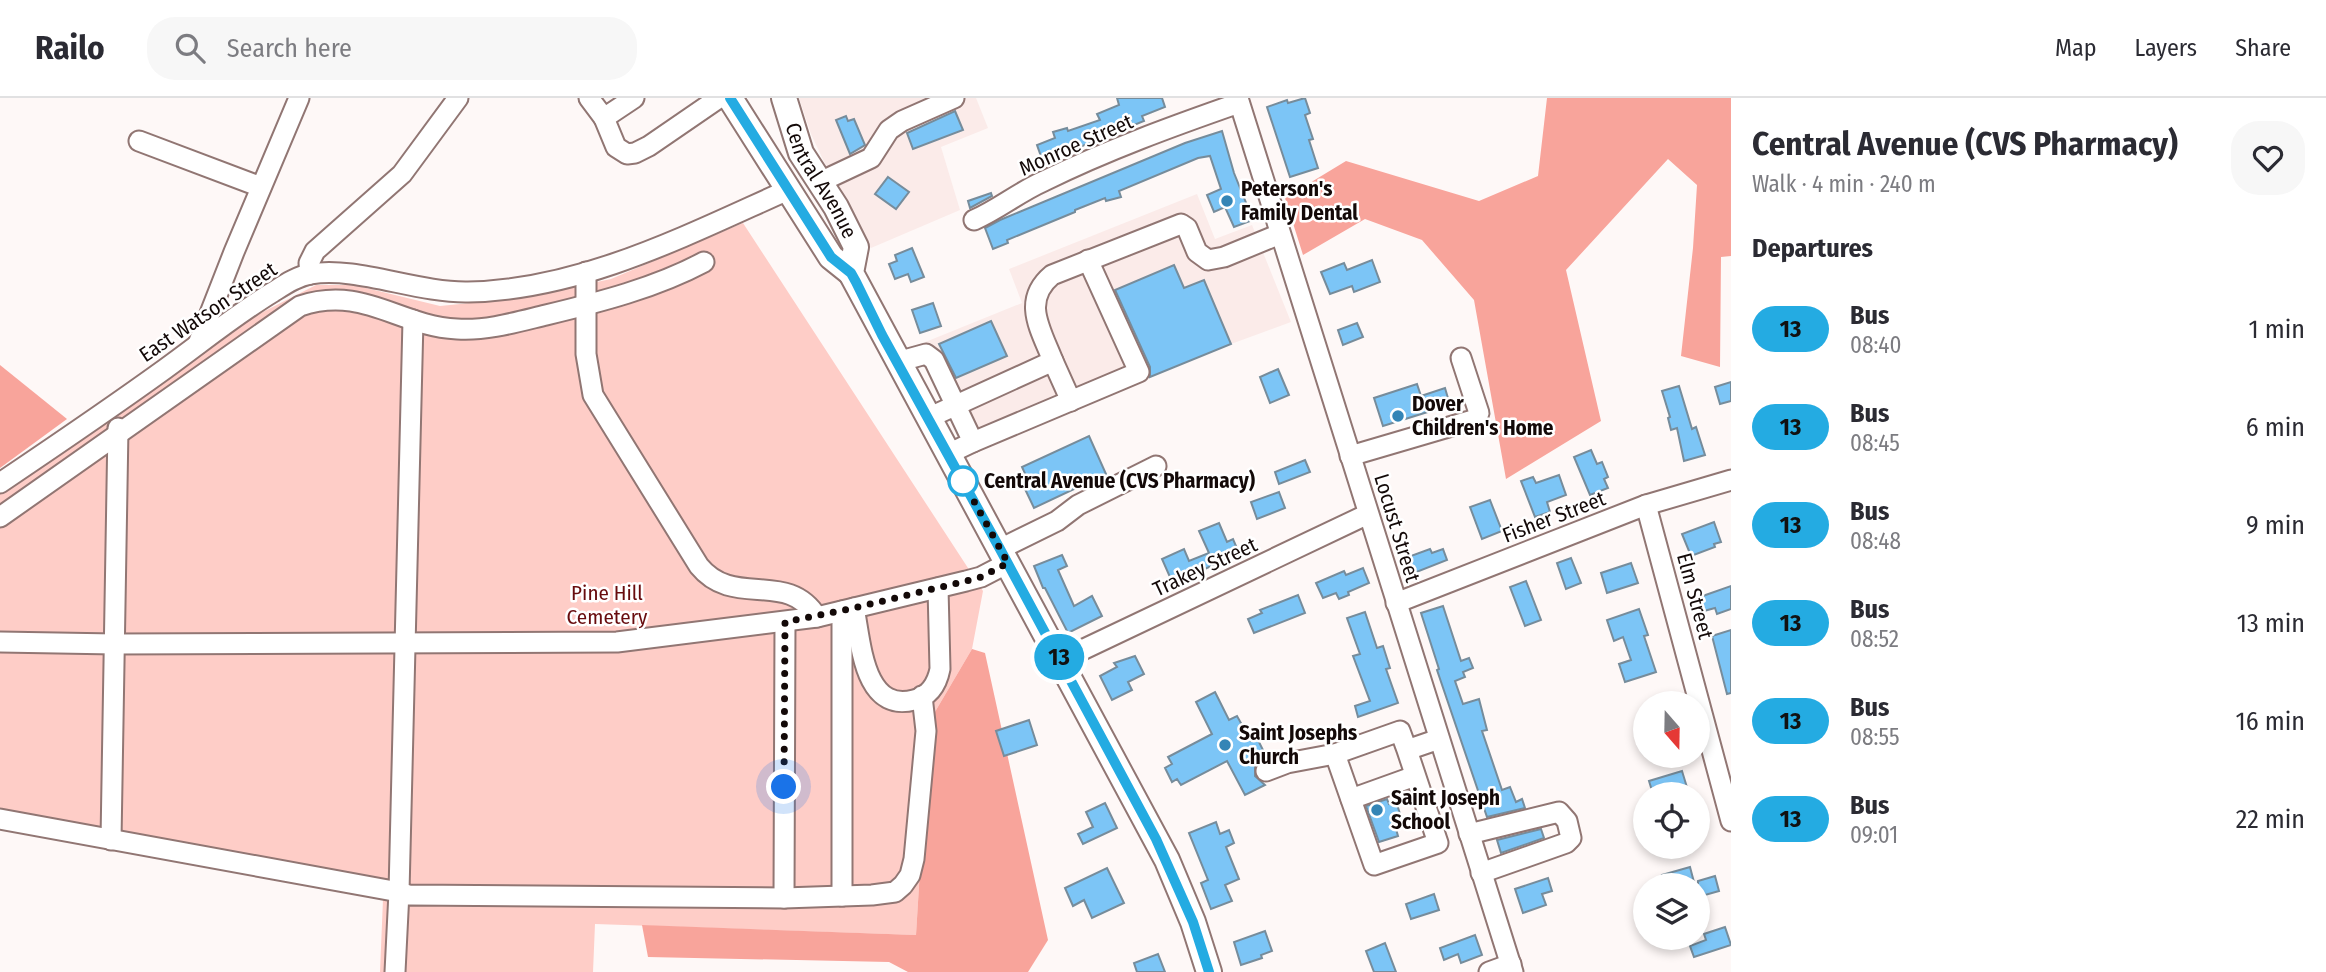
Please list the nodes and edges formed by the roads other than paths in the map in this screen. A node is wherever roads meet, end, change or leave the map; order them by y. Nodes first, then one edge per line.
1 (299, 98) edge
2 (458, 98) edge
3 (589, 98) edge
4 (634, 98) edge
5 (719, 98) edge
6 (730, 98) edge
7 (784, 98) edge
8 (954, 98) edge
9 (1238, 101) edge
10 (604, 118) junction
11 (139, 141) dead end
12 (820, 181) junction
13 (261, 187) junction
14 (788, 190) junction
15 (974, 220) dead end
16 (1280, 234) junction
17 (1088, 260) junction
18 (704, 262) dead end
19 (586, 272) junction
20 (851, 273) junction
21 (310, 274) junction
22 (586, 305) junction
23 (413, 320) junction
24 (198, 344) junction
25 (1461, 358) dead end
26 (1054, 361) junction
27 (897, 362) junction
28 (1070, 401) junction
29 (118, 402) junction
30 (956, 406) junction
31 (928, 418) junction
32 (118, 435) junction
33 (973, 442) junction
34 (948, 454) junction
35 (1350, 456) junction
36 (1156, 466) dead end
37 (1731, 480) edge
38 (0, 483) edge
39 (1646, 505) junction
40 (1368, 514) junction
41 (0, 517) edge
42 (1004, 556) junction
43 (938, 588) junction
44 (1396, 603) junction
45 (848, 610) junction
46 (817, 617) junction
47 (785, 622) junction
48 (0, 642) edge
49 (403, 642) junction
50 (115, 644) junction
51 (1060, 660) junction
52 (922, 696) junction
53 (1439, 739) junction
54 (1407, 750) junction
55 (1335, 754) junction
56 (1266, 771) dead end
57 (1415, 776) junction
58 (1728, 797) edge
59 (1351, 799) junction
60 (0, 818) edge
61 (1731, 821) edge
62 (1469, 834) junction
63 (111, 840) junction
64 (1481, 873) junction
65 (399, 892) junction
66 (842, 896) junction
67 (784, 898) junction
68 (1512, 968) edge
69 (395, 972) edge
70 (1209, 972) edge
71 (1489, 972) edge

1 - 13 street
2 - 21 street
3 - 10 street
4 - 10 street
5 - 10 street
6 - 14 main road
7 - 12 main road, Central Avenue
8 - 12 street
9 - 15 street, Monroe Street
9 - 16 street, Locust Street
11 - 13 street
12 - 14 main road
12 - 20 main road, Central Avenue
13 - 24 street
14 - 19 street, East Watson Street
14 - 20 main road
16 - 17 street
16 - 35 street, Locust Street
17 - 26 street
17 - 28 street
18 - 22 street
19 - 21 street, East Watson Street
19 - 22 street
20 - 27 main road, Central Avenue
21 - 24 street, East Watson Street
22 - 23 street
22 - 46 street
23 - 32 street
23 - 49 street
24 - 29 street, East Watson Street
25 - 35 street
26 - 28 street
26 - 30 street
27 - 30 street
27 - 31 main road, Central Avenue
28 - 33 street
29 - 32 street
29 - 38 street, East Watson Street
30 - 31 street
30 - 33 street
31 - 34 main road, Central Avenue
32 - 41 street
32 - 50 street
33 - 34 street
34 - 42 main road, Central Avenue
35 - 40 street, Locust Street
36 - 42 street
37 - 39 street, Fisher Street
39 - 44 street, Fisher Street
39 - 58 street, Elm Street
40 - 44 street, Locust Street
40 - 51 street, Trakey Street
42 - 43 street
42 - 51 main road, Central Avenue
43 - 45 street
43 - 52 street
44 - 53 street, Locust Street
45 - 46 street
45 - 52 street
45 - 66 street
46 - 47 street
47 - 49 street
47 - 67 street
48 - 50 street
49 - 50 street
49 - 65 street
50 - 63 street
51 - 70 main road, Central Avenue
52 - 66 street
53 - 54 street
53 - 62 street, Locust Street
54 - 55 street
54 - 57 street
55 - 56 street
55 - 59 street
57 - 59 street
57 - 59 street
58 - 61 street, Elm Street
60 - 63 street
62 - 64 street, Locust Street
62 - 64 street
63 - 65 street
64 - 68 street, Locust Street
65 - 67 street
65 - 69 street
66 - 67 street
68 - 71 street

